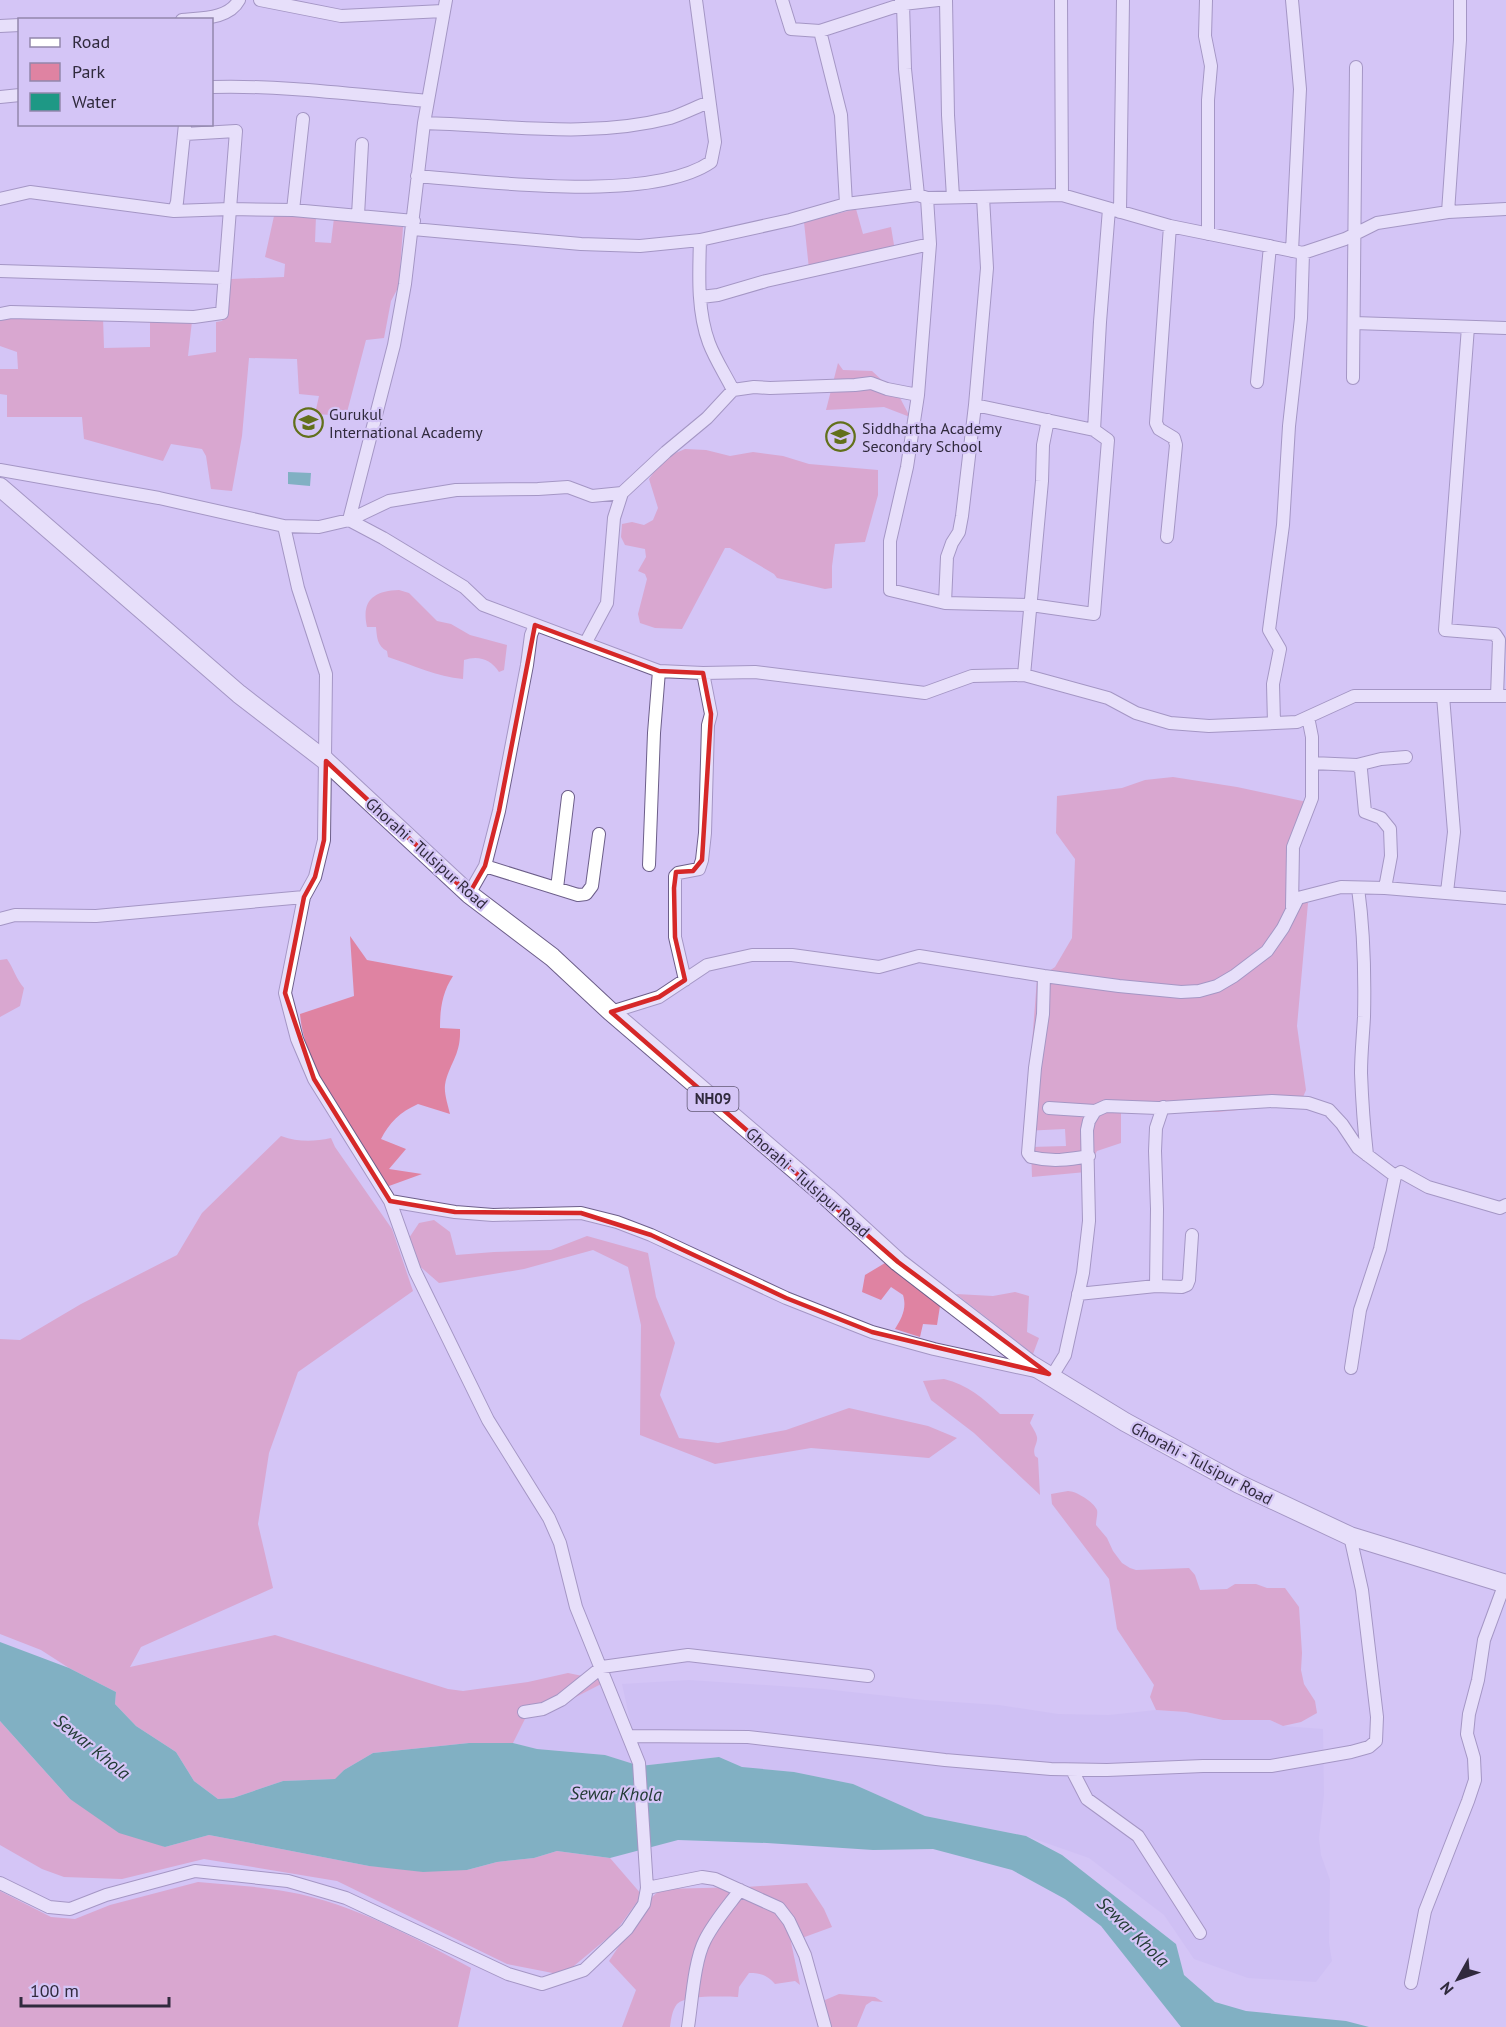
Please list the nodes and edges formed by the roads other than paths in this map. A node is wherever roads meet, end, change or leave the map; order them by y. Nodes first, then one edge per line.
1 (239, 0) edge
2 (260, 0) edge
3 (696, 0) edge
4 (782, 0) edge
5 (938, 0) edge
6 (946, 0) edge
7 (1061, 0) edge
8 (1123, 0) edge
9 (1206, 0) edge
10 (1292, 0) edge
11 (1460, 0) edge
12 (902, 2) edge
13 (445, 5) edge
14 (195, 18) edge
15 (0, 26) edge
16 (18, 26) edge
17 (820, 31) junction
18 (1356, 67) dead end
19 (213, 87) edge
20 (18, 95) edge
21 (0, 96) edge
22 (429, 101) junction
23 (709, 102) junction
24 (303, 119) dead end
25 (424, 123) junction
26 (185, 129) edge
27 (362, 144) dead end
28 (417, 176) junction
29 (1062, 195) junction
30 (922, 196) junction
31 (983, 196) junction
32 (953, 197) junction
33 (0, 199) edge
34 (846, 204) junction
35 (230, 209) junction
36 (1506, 209) edge
37 (293, 210) junction
38 (174, 211) junction
39 (1114, 211) junction
40 (1448, 212) junction
41 (358, 215) junction
42 (413, 225) junction
43 (1170, 226) junction
44 (1208, 234) junction
45 (1354, 234) junction
46 (700, 240) junction
47 (930, 244) junction
48 (1270, 246) junction
49 (1298, 252) junction
50 (0, 271) edge
51 (223, 278) junction
52 (701, 297) junction
53 (0, 314) edge
54 (1354, 323) junction
55 (1468, 327) junction
56 (1506, 328) edge
57 (1353, 378) dead end
58 (1257, 382) dead end
59 (733, 390) junction
60 (918, 394) junction
61 (975, 405) junction
62 (1048, 420) junction
63 (1094, 430) junction
64 (0, 470) edge
65 (0, 487) edge
66 (622, 493) junction
67 (349, 520) junction
68 (284, 526) junction
69 (1167, 537) dead end
70 (945, 603) junction
71 (1031, 605) junction
72 (535, 625) junction
73 (586, 642) junction
74 (659, 671) junction
75 (703, 673) junction
76 (1024, 675) junction
77 (1443, 696) junction
78 (1502, 696) edge
79 (1308, 717) junction
80 (1274, 723) junction
81 (1406, 757) dead end
82 (326, 760) junction
83 (1312, 763) junction
84 (1358, 765) junction
85 (568, 797) dead end
86 (598, 834) dead end
87 (649, 865) dead end
88 (484, 866) junction
89 (557, 888) junction
90 (1358, 888) junction
91 (1385, 888) junction
92 (1447, 892) junction
93 (469, 894) junction
94 (304, 897) junction
95 (1506, 898) edge
96 (1292, 907) junction
97 (0, 919) edge
98 (1044, 976) junction
99 (685, 980) junction
100 (611, 1012) junction
101 (1163, 1107) junction
102 (1049, 1108) dead end
103 (1095, 1111) junction
104 (1367, 1155) junction
105 (1089, 1156) junction
106 (1395, 1176) junction
107 (390, 1201) junction
108 (1506, 1205) edge
109 (1192, 1235) dead end
110 (1156, 1286) junction
111 (1078, 1294) junction
112 (1351, 1368) dead end
113 (1050, 1375) junction
114 (1350, 1536) junction
115 (1506, 1583) edge
116 (602, 1667) junction
117 (868, 1676) dead end
118 (524, 1712) dead end
119 (630, 1736) junction
120 (1072, 1770) junction
121 (0, 1883) edge
122 (647, 1888) junction
123 (740, 1890) junction
124 (1200, 1933) dead end
125 (1411, 1983) dead end
126 (688, 2027) edge
127 (825, 2027) edge

1 - 14 street
2 - 13 street
3 - 23 street
4 - 17 street
5 - 12 street
6 - 32 street
7 - 29 street
8 - 39 street
9 - 44 street
10 - 49 street
11 - 40 street
12 - 17 street
12 - 30 street
13 - 22 street
15 - 16 street
17 - 34 street
18 - 45 street
19 - 22 street
20 - 21 street
22 - 25 street
23 - 25 street
23 - 28 street
24 - 37 street
25 - 28 street
26 - 35 street
26 - 38 street
27 - 41 street
28 - 42 street
29 - 31 street
29 - 39 street
30 - 32 street
30 - 34 street
30 - 47 street
31 - 32 street
31 - 61 street
33 - 38 street
34 - 46 street
35 - 37 street
35 - 38 street
35 - 51 street
36 - 40 street
37 - 41 street
39 - 43 street
39 - 63 street
40 - 45 street
41 - 42 street
42 - 46 street
42 - 67 street
43 - 44 street
43 - 69 street
44 - 48 street
45 - 49 street
45 - 54 street
46 - 52 street
47 - 52 street
47 - 60 street
48 - 49 street
48 - 58 street
49 - 80 street
50 - 51 street
51 - 53 street
52 - 59 street
54 - 55 street
54 - 57 street
55 - 56 street
55 - 78 street
59 - 60 street
59 - 66 street
60 - 70 street
61 - 62 street
61 - 70 street
62 - 63 street
62 - 71 street
63 - 71 street
64 - 68 street
65 - 82 main road, Ghorahi - Tulsipur Road / NH09
66 - 67 street
66 - 73 street
67 - 68 street
67 - 72 street
68 - 82 street
70 - 71 street
71 - 76 street
72 - 73 street
72 - 88 street
73 - 74 street
74 - 75 street
74 - 87 street
75 - 76 street
75 - 99 street
76 - 80 street
77 - 78 street
77 - 79 street
77 - 92 street
79 - 80 street
79 - 83 street
81 - 84 street
82 - 93 main road, Ghorahi - Tulsipur Road / NH09
82 - 94 street
83 - 84 street
83 - 96 street
84 - 91 street
85 - 89 street
86 - 89 street
88 - 89 street
88 - 93 street
90 - 91 street
90 - 96 street
90 - 104 street
91 - 92 street
92 - 95 street
93 - 100 main road, Ghorahi - Tulsipur Road / NH09
94 - 97 street
94 - 107 street
96 - 98 street
98 - 99 street
98 - 105 street
99 - 100 street
100 - 113 main road, Ghorahi - Tulsipur Road / NH09
101 - 103 street
101 - 104 street
101 - 110 street
102 - 103 street
103 - 105 street
104 - 106 street
105 - 111 street
106 - 108 street
106 - 112 street
107 - 113 street
107 - 116 street
109 - 110 street
110 - 111 street
111 - 113 street
113 - 114 main road, Ghorahi - Tulsipur Road / NH09
114 - 115 main road, Ghorahi - Tulsipur Road / NH09
114 - 120 street
115 - 125 street
116 - 117 street
116 - 118 street
116 - 119 street
119 - 120 street
119 - 122 street
120 - 124 street
121 - 122 street
122 - 123 street
123 - 126 street
123 - 127 street

